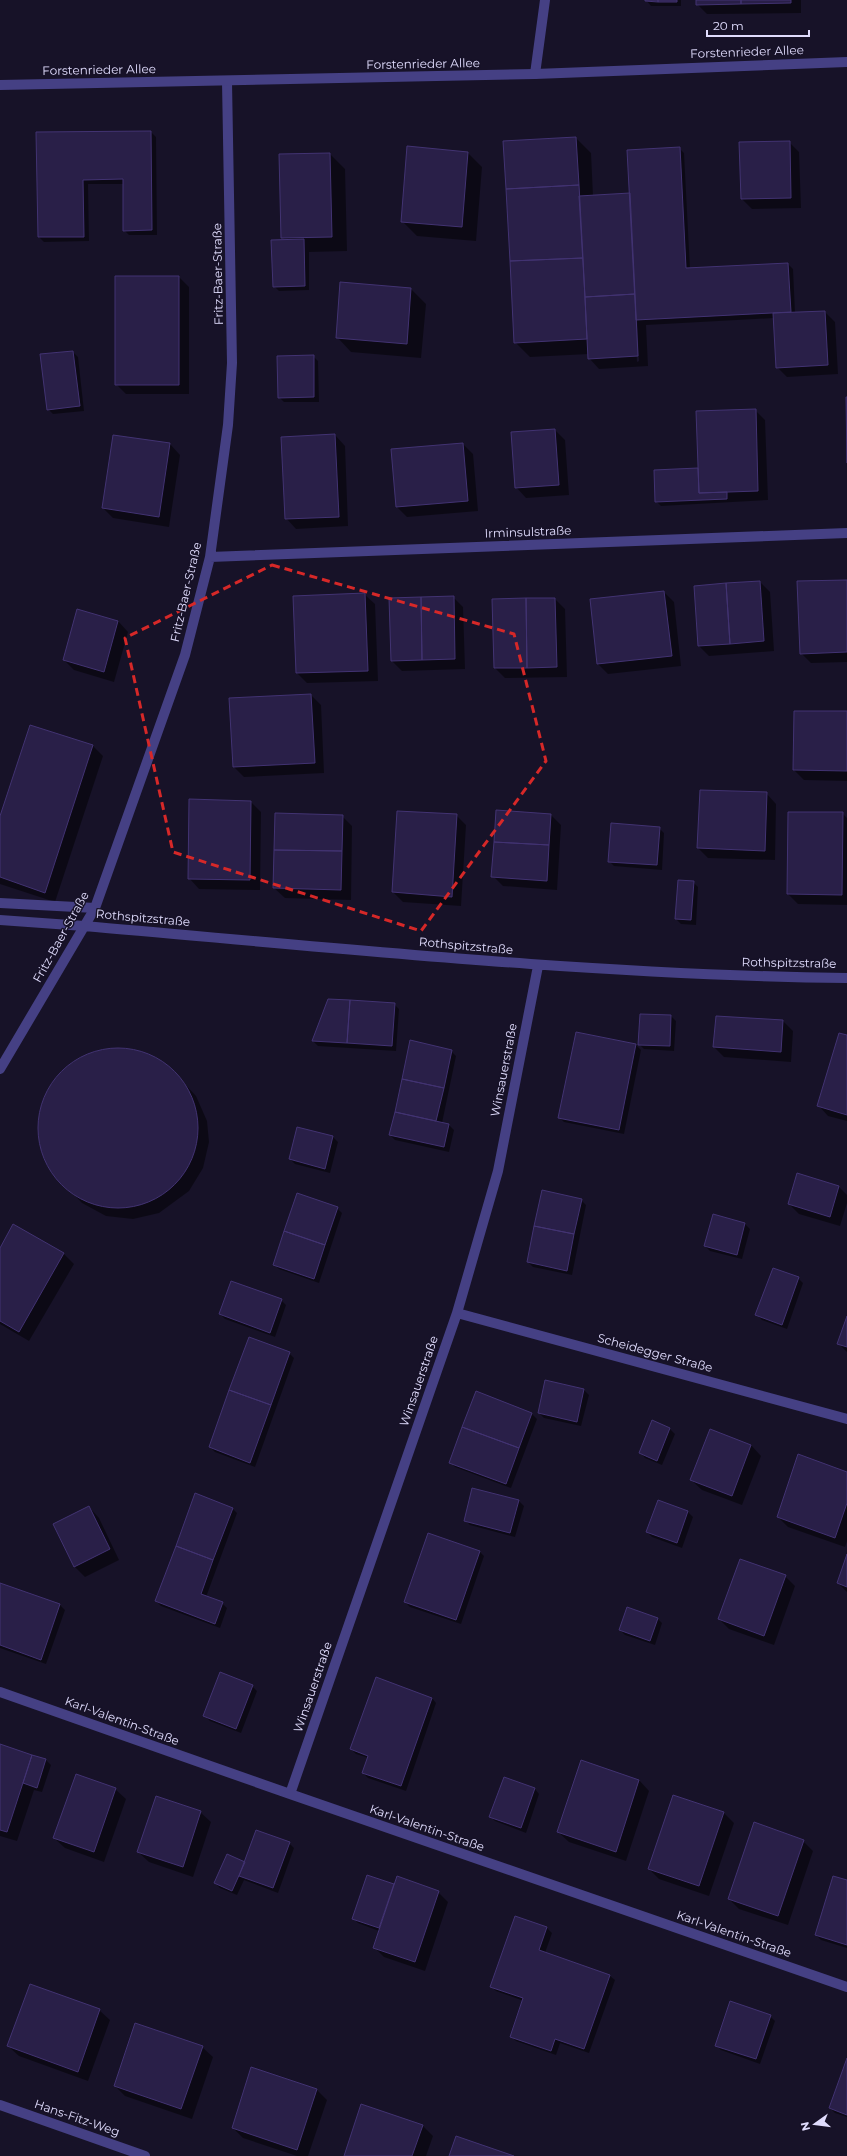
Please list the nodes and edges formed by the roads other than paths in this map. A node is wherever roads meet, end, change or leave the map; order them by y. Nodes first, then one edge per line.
1 (544, 0) edge
2 (847, 62) edge
3 (535, 74) junction
4 (227, 82) junction
5 (0, 85) edge
6 (847, 533) edge
7 (210, 558) junction
8 (0, 903) edge
9 (95, 908) junction
10 (0, 920) edge
11 (84, 926) junction
12 (538, 966) junction
13 (847, 978) edge
14 (0, 1069) edge
15 (457, 1313) junction
16 (847, 1419) edge
17 (0, 1692) edge
18 (290, 1794) junction
19 (847, 1987) edge
20 (0, 2105) edge
21 (144, 2156) edge

1 - 3 street
2 - 3 street, Forstenrieder Allee
3 - 4 street, Forstenrieder Allee
4 - 5 street, Forstenrieder Allee
4 - 7 street, Fritz-Baer-Straße
6 - 7 street, Irminsulstraße
7 - 9 street, Fritz-Baer-Straße
8 - 9 street
9 - 11 street, Fritz-Baer-Straße
10 - 11 street, Rothspitzstraße
11 - 12 street, Rothspitzstraße
11 - 14 street, Fritz-Baer-Straße
12 - 13 street, Rothspitzstraße
12 - 15 street, Winsauerstraße
15 - 16 street, Scheidegger Straße
15 - 18 street, Winsauerstraße
17 - 18 street, Karl-Valentin-Straße
18 - 19 street, Karl-Valentin-Straße
20 - 21 street, Hans-Fitz-Weg

